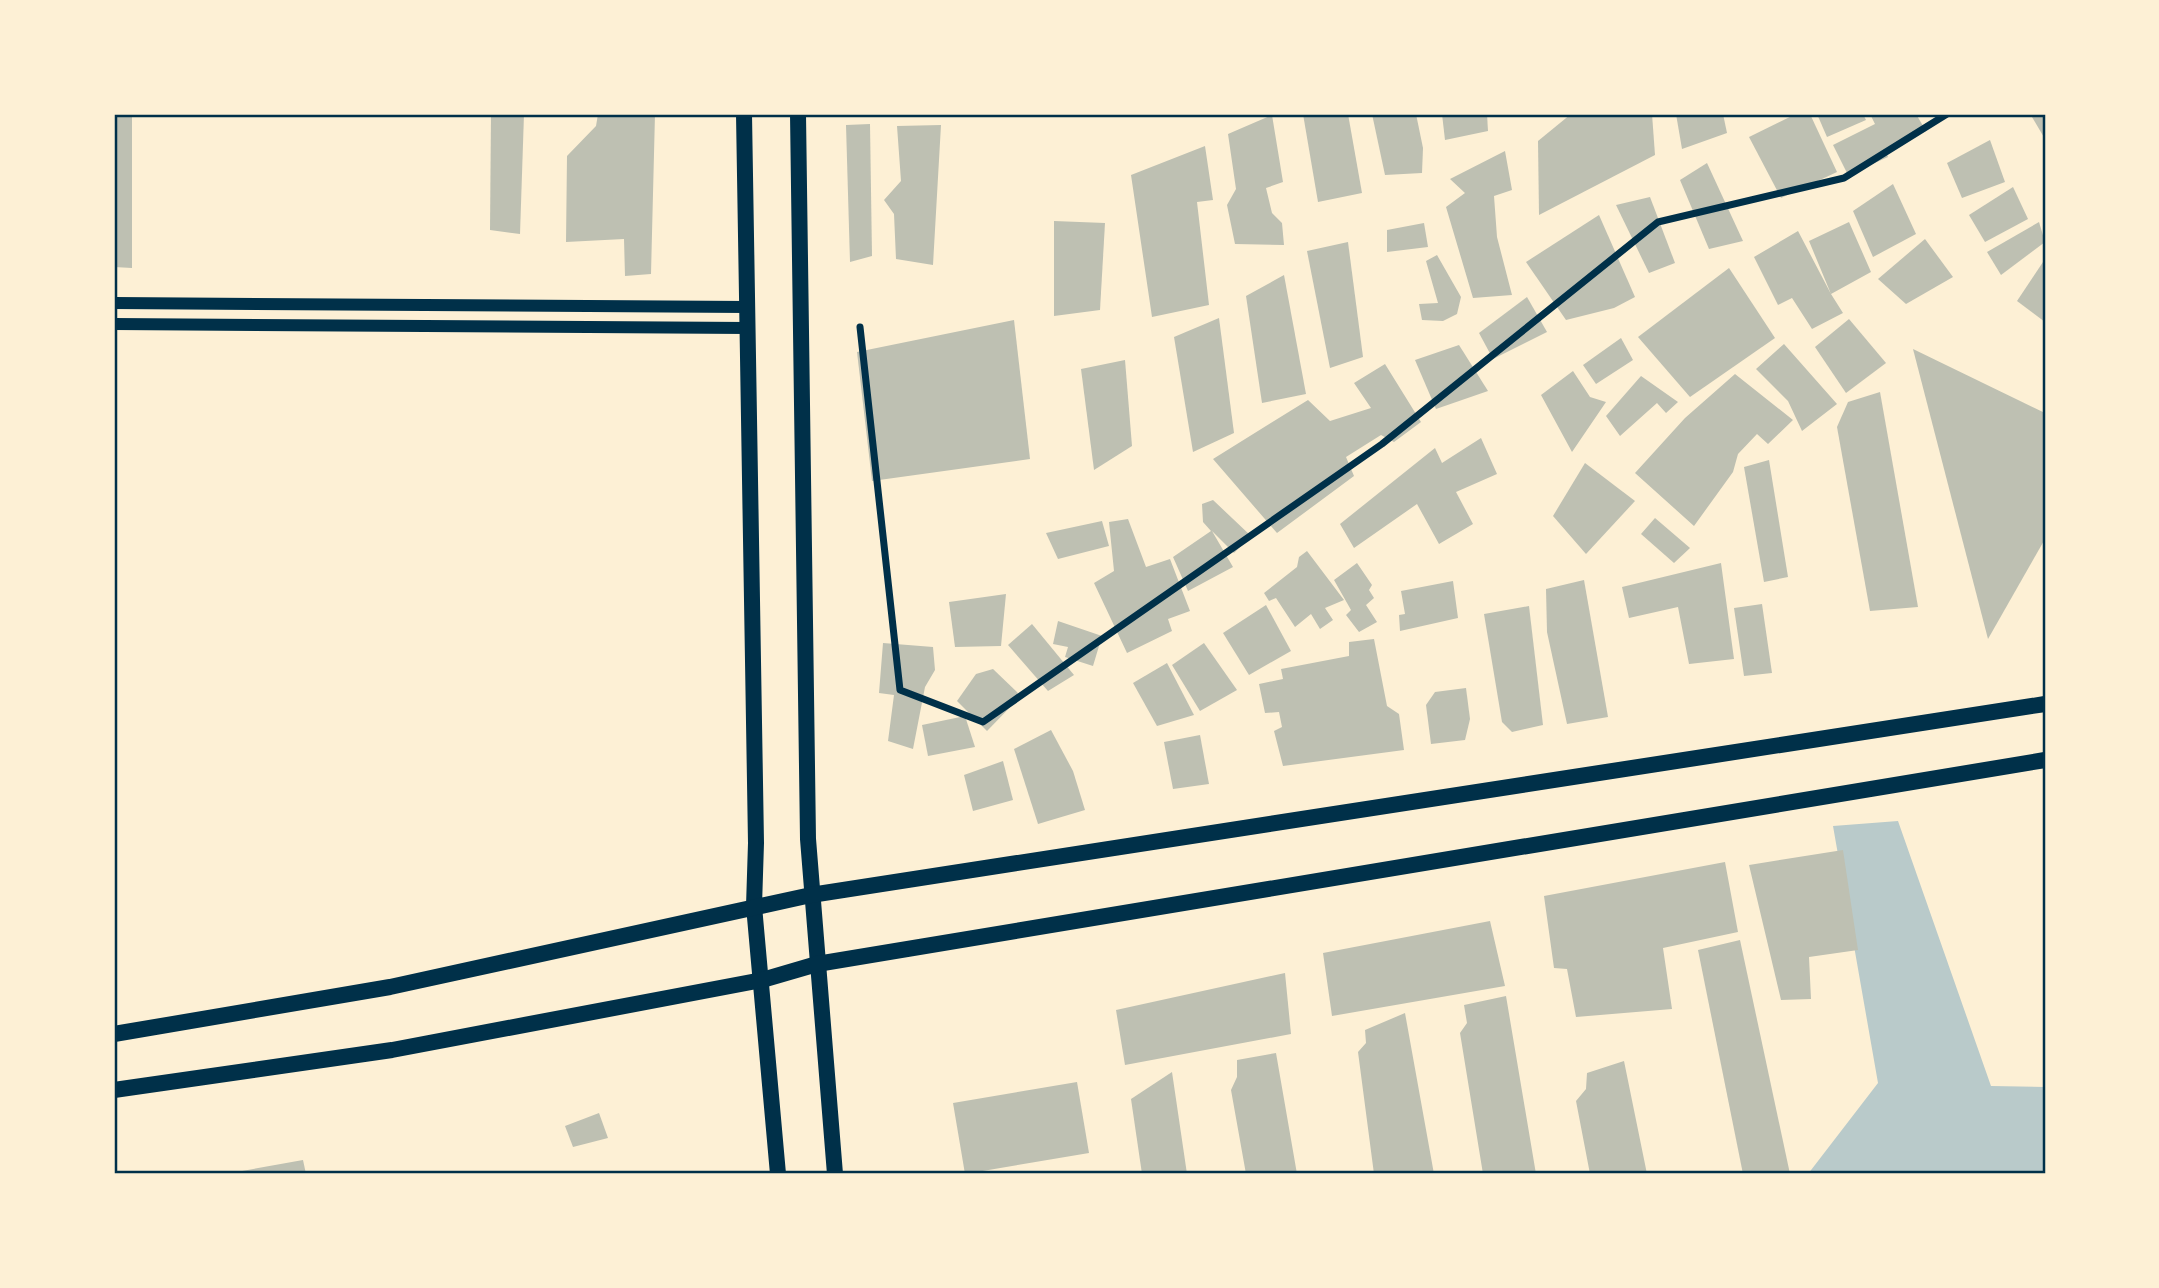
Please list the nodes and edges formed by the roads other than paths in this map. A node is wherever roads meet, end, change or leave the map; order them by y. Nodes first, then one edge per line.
1 (744, 114) edge
2 (798, 114) edge
3 (1947, 114) edge
4 (114, 303) edge
5 (747, 307) junction
6 (114, 324) edge
7 (860, 327) dead end
8 (748, 328) junction
9 (2045, 704) edge
10 (2045, 760) edge
11 (811, 895) junction
12 (754, 906) junction
13 (817, 964) junction
14 (762, 980) junction
15 (114, 1034) edge
16 (114, 1090) edge
17 (778, 1174) edge
18 (835, 1174) edge

1 - 5 main road
2 - 11 main road
3 - 7 street
4 - 5 street
5 - 8 main road
6 - 8 street
8 - 12 main road
9 - 11 main road
10 - 13 main road
11 - 12 main road
11 - 13 main road
12 - 14 main road
12 - 15 main road
13 - 14 main road
13 - 18 main road
14 - 16 main road
14 - 17 main road

